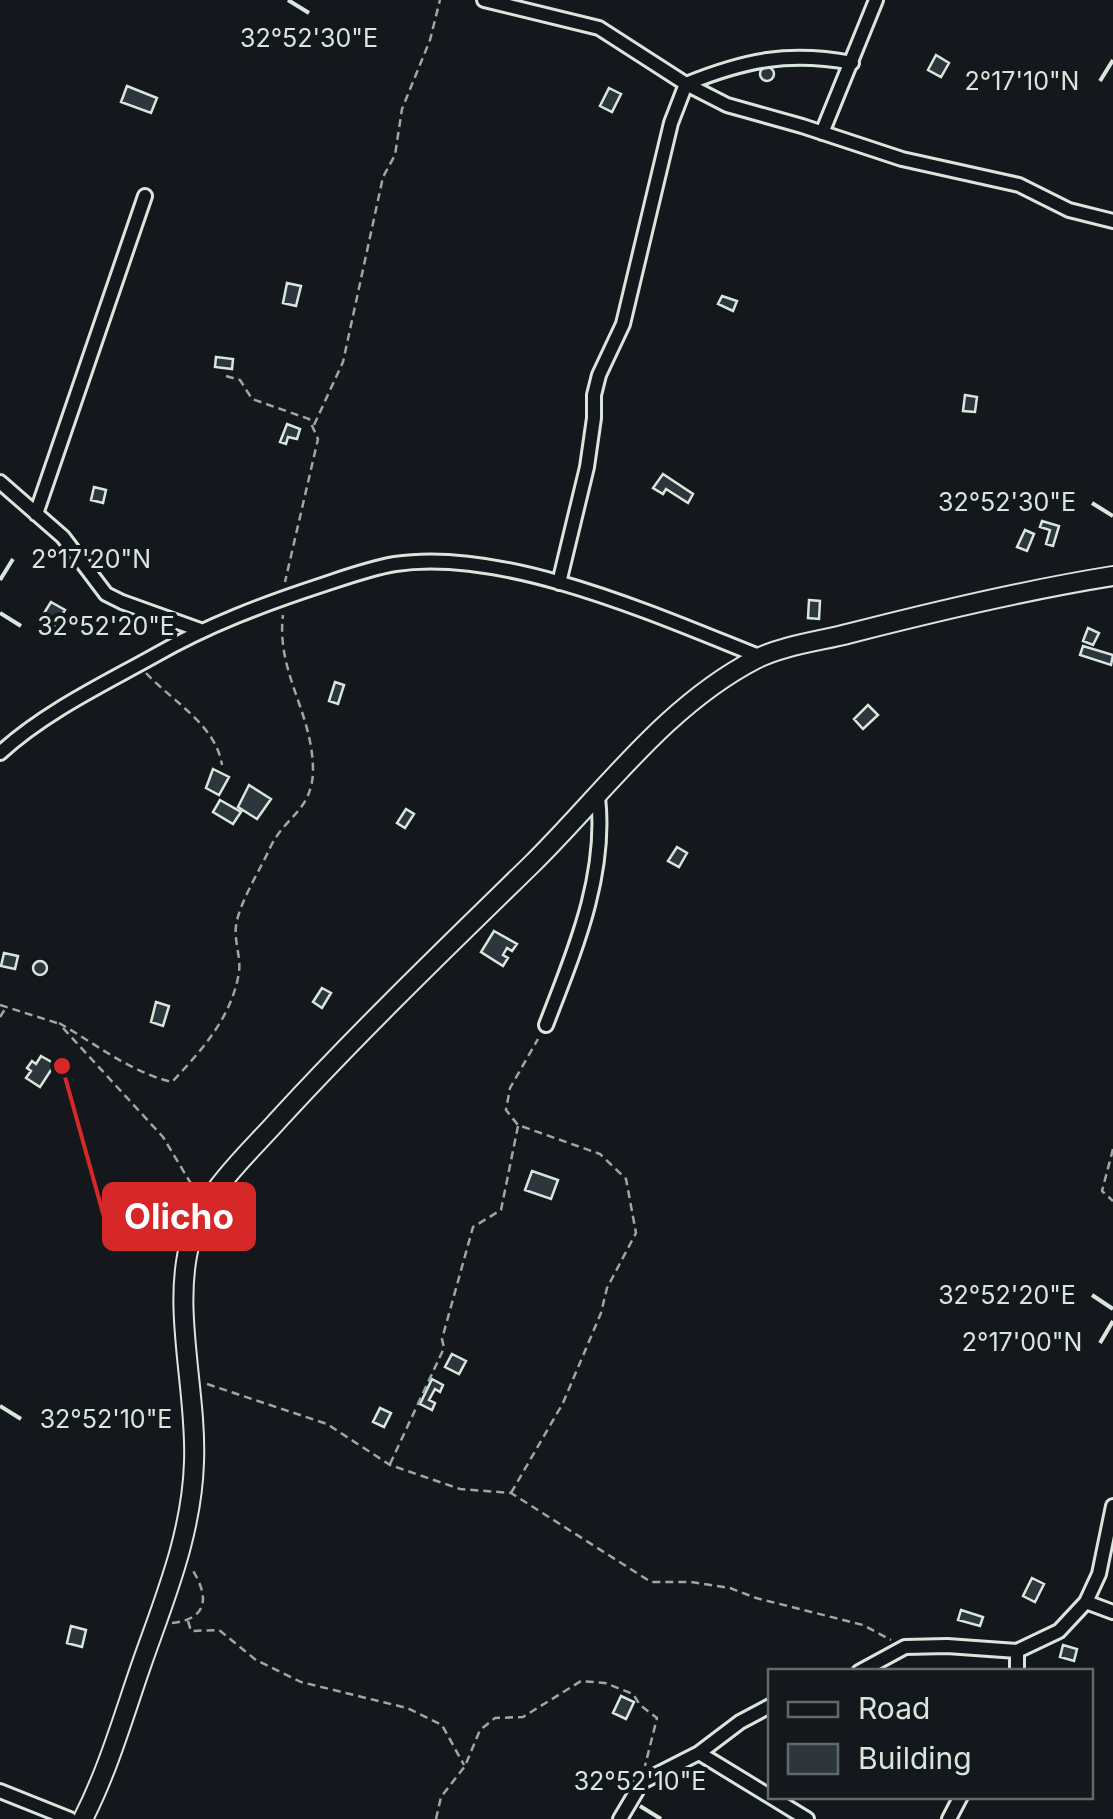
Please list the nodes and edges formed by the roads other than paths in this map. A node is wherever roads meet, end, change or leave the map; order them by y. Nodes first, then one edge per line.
1 (484, 0) edge
2 (876, 0) edge
3 (852, 63) junction
4 (686, 84) junction
5 (822, 133) junction
6 (145, 196) dead end
7 (1113, 220) edge
8 (0, 482) edge
9 (36, 514) junction
10 (1113, 576) edge
11 (559, 583) junction
12 (200, 630) junction
13 (761, 656) junction
14 (0, 753) edge
15 (598, 797) junction
16 (546, 1025) road end
17 (1113, 1506) edge
18 (1086, 1602) junction
19 (1113, 1612) edge
20 (1018, 1651) junction
21 (865, 1669) edge
22 (1018, 1669) edge
23 (768, 1707) edge
24 (699, 1753) junction
25 (0, 1791) edge
26 (768, 1795) edge
27 (774, 1799) edge
28 (70, 1819) edge
29 (83, 1819) edge
30 (620, 1819) edge
31 (807, 1819) edge

1 - 4 street
2 - 3 street
3 - 4 street
3 - 5 street
4 - 5 street
4 - 11 street
5 - 7 street
6 - 9 street
8 - 9 street
9 - 12 street
10 - 13 street
11 - 12 street
11 - 13 street
12 - 14 street
13 - 15 street
15 - 16 street
15 - 29 street
17 - 18 street
18 - 19 street
18 - 20 street
20 - 21 street
20 - 22 street
23 - 24 street
24 - 26 street
24 - 30 street
25 - 28 street
27 - 31 street

